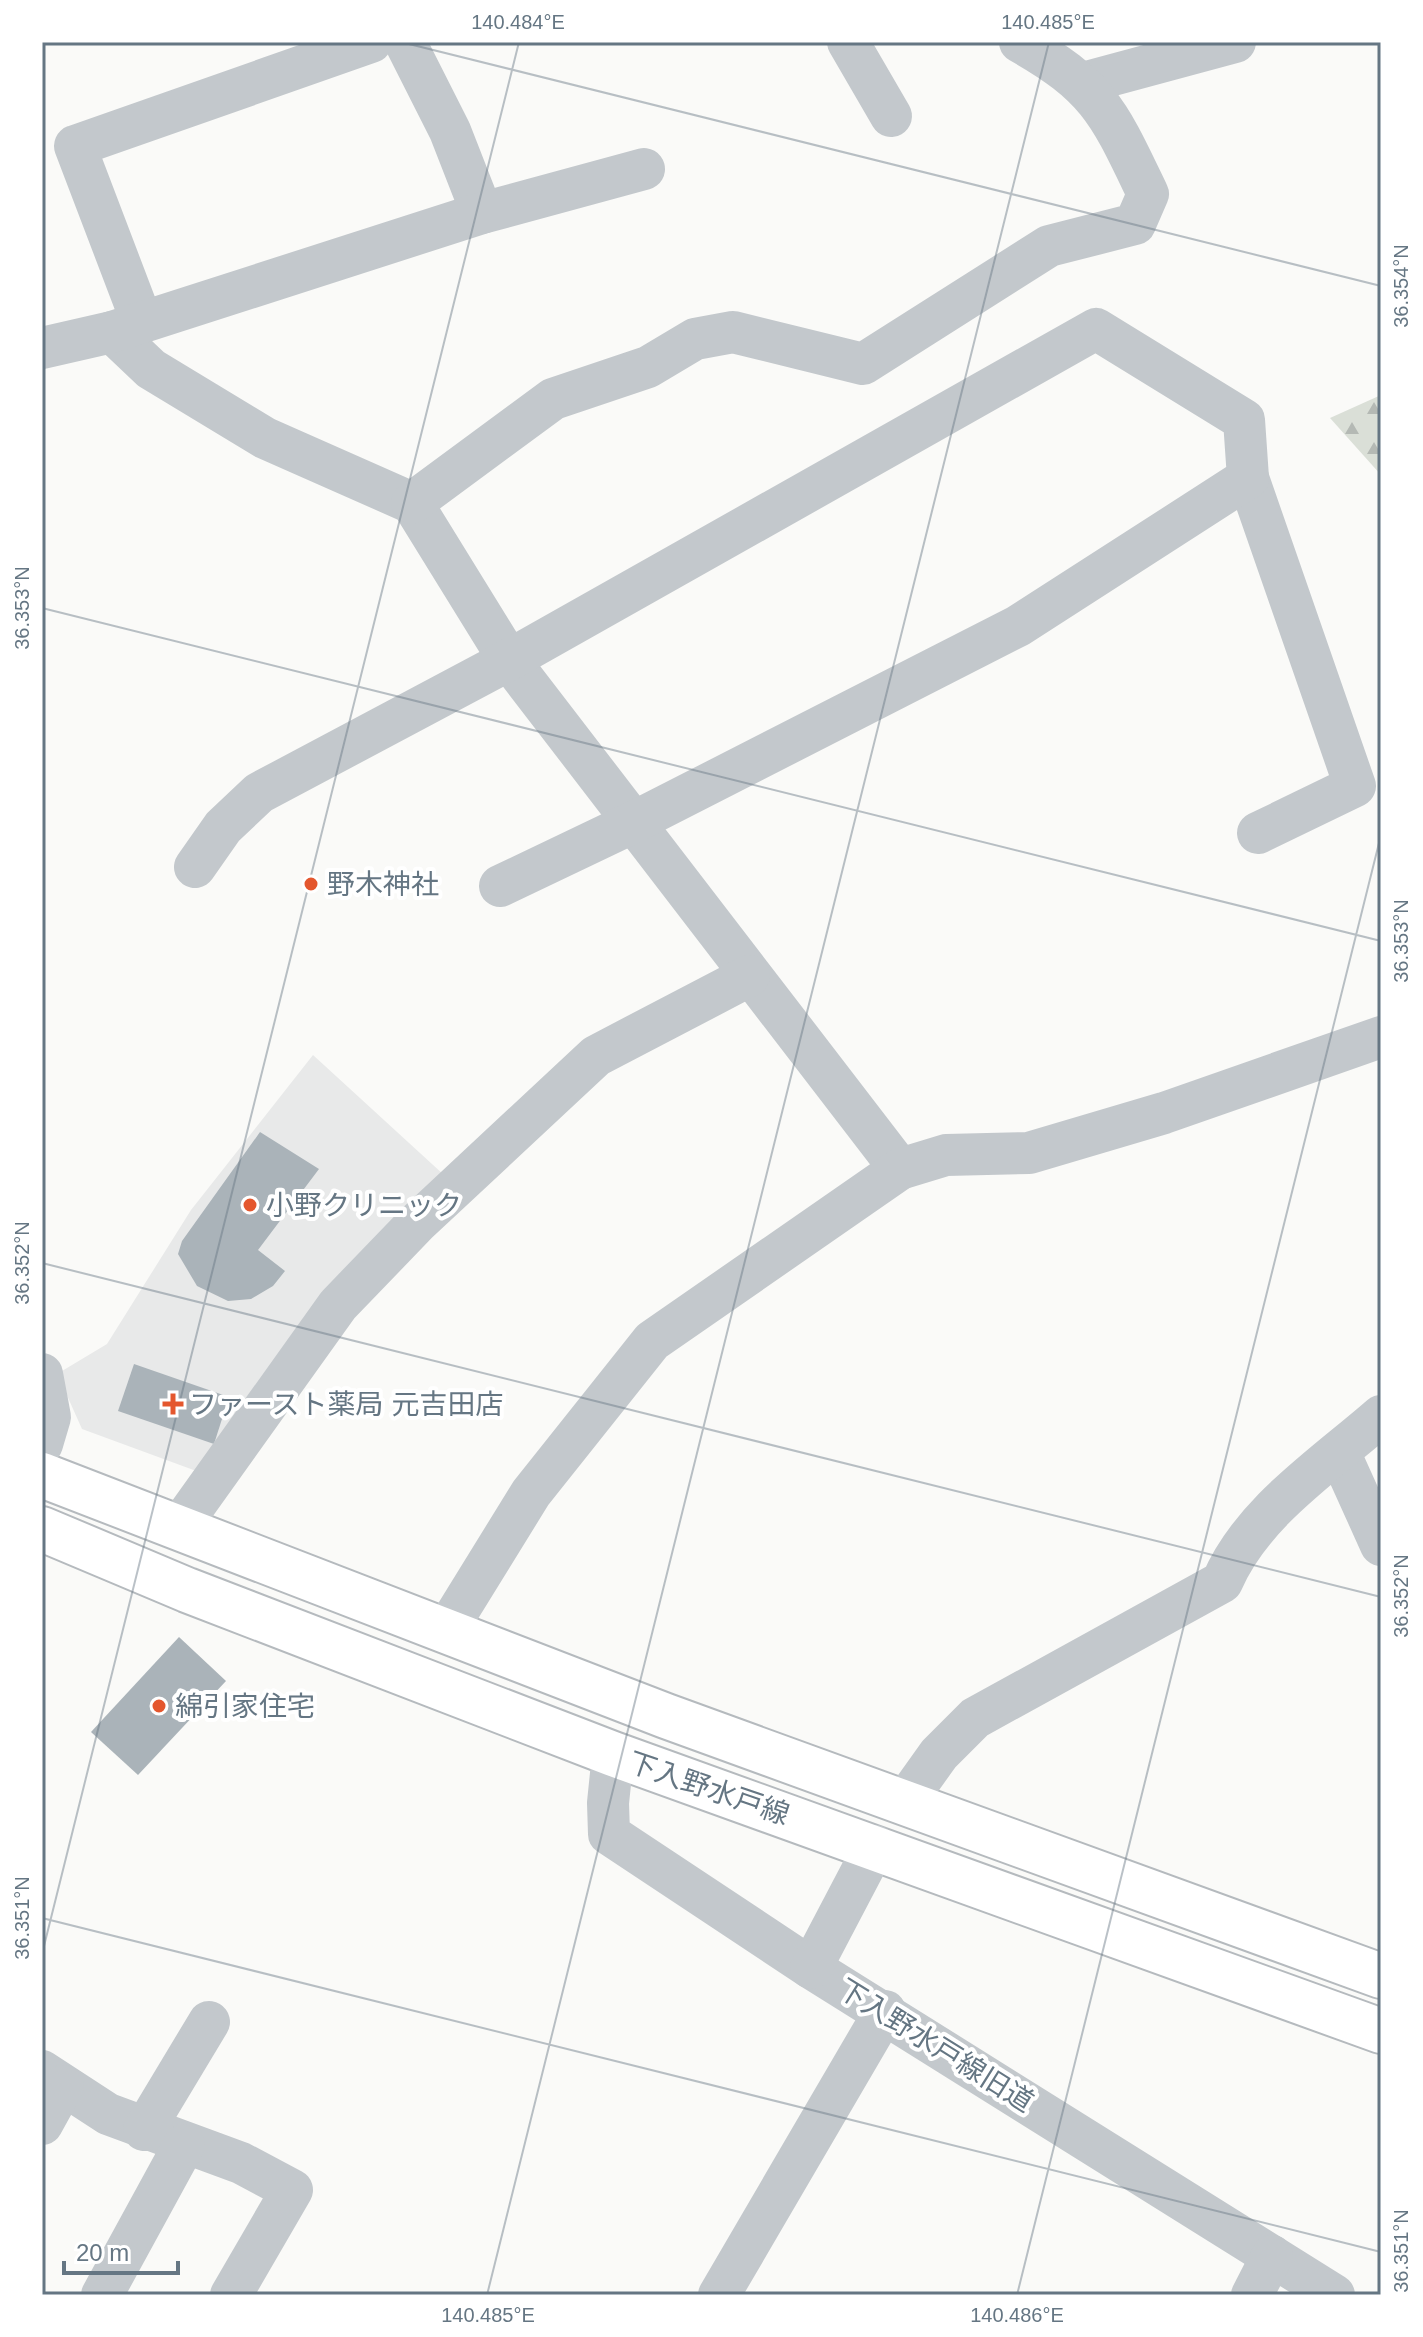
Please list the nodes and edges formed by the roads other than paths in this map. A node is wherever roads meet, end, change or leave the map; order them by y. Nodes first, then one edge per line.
1 (371, 42) edge
2 (405, 42) edge
3 (848, 42) edge
4 (1020, 42) edge
5 (1235, 42) edge
6 (1083, 83) junction
7 (891, 116) dead end
8 (644, 169) dead end
9 (482, 213) junction
10 (127, 327) junction
11 (42, 348) edge
12 (1248, 478) junction
13 (412, 503) junction
14 (509, 660) junction
15 (632, 823) junction
16 (1258, 833) dead end
17 (195, 867) dead end
18 (500, 886) dead end
19 (749, 976) junction
20 (1381, 1037) edge
21 (900, 1169) junction
22 (42, 1374) edge
23 (1381, 1416) edge
24 (42, 1444) edge
25 (1339, 1452) junction
26 (42, 1475) edge
27 (180, 1526) junction
28 (42, 1529) edge
29 (1381, 1545) edge
30 (447, 1629) junction
31 (613, 1754) junction
32 (904, 1803) junction
33 (875, 1846) junction
34 (811, 1968) junction
35 (1381, 1976) edge
36 (885, 2011) junction
37 (209, 2022) dead end
38 (1381, 2031) edge
39 (53, 2078) edge
40 (42, 2124) edge
41 (144, 2130) junction
42 (184, 2145) junction
43 (1272, 2256) junction
44 (102, 2295) edge
45 (231, 2295) edge
46 (719, 2295) edge
47 (1252, 2295) edge
48 (1334, 2295) edge

1 - 10 street
2 - 9 street
3 - 7 street
4 - 6 street
5 - 6 street
6 - 13 street
8 - 9 street
9 - 10 street
10 - 11 street
10 - 13 street
12 - 14 street
12 - 15 street
12 - 16 street
13 - 14 street
14 - 15 street
14 - 17 street
15 - 18 street
15 - 19 street
19 - 21 street
19 - 27 street
20 - 21 street
21 - 30 street
22 - 24 street
23 - 25 street
25 - 29 street
25 - 32 street
26 - 27 main road, 下入野水戸線
27 - 30 main road, 下入野水戸線
28 - 31 main road, 下入野水戸線
30 - 32 main road, 下入野水戸線
31 - 33 main road, 下入野水戸線
31 - 34 street, 下入野水戸線旧道
32 - 35 main road, 下入野水戸線
33 - 34 street
33 - 38 main road, 下入野水戸線
34 - 36 street, 下入野水戸線旧道
36 - 43 street, 下入野水戸線旧道
36 - 46 street
37 - 41 street
39 - 40 street
39 - 41 street
41 - 42 street
42 - 44 street
42 - 45 street
43 - 47 street
43 - 48 street, 下入野水戸線旧道

